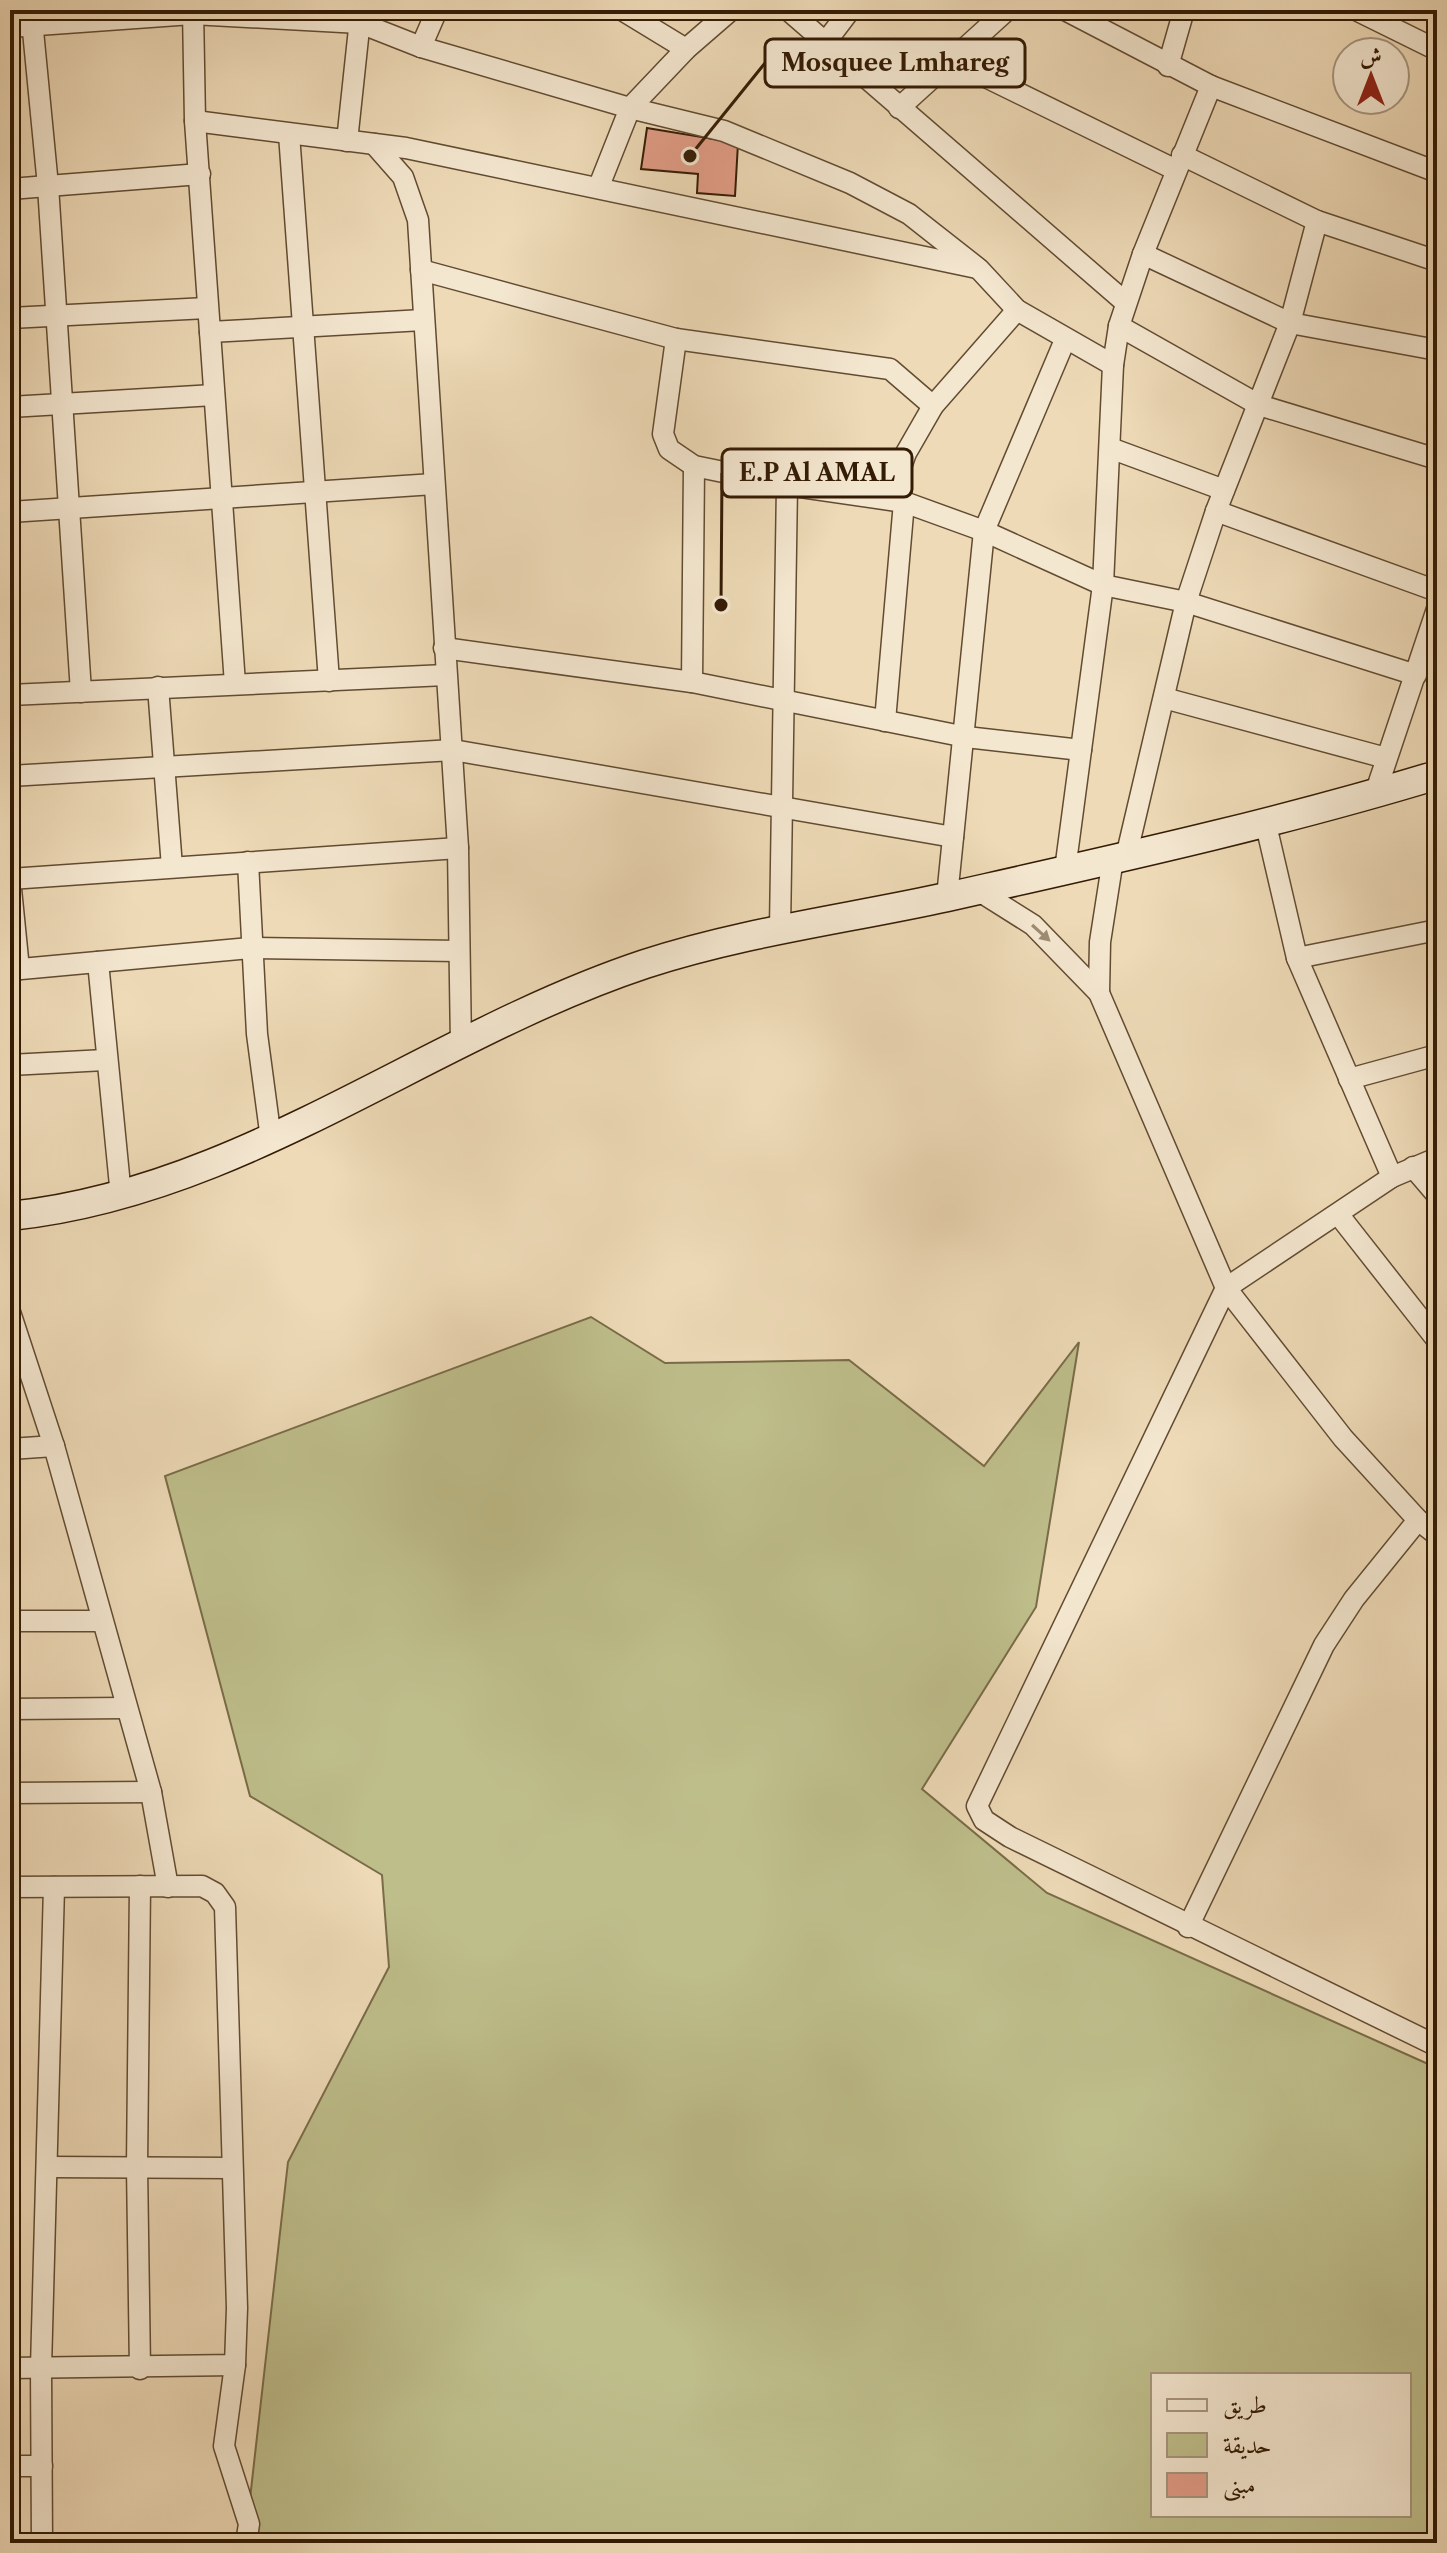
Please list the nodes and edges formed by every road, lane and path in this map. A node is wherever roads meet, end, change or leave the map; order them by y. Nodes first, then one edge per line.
1 (437, 10) edge
2 (622, 10) edge
3 (731, 10) edge
4 (788, 10) edge
5 (850, 10) edge
6 (1007, 10) edge
7 (1065, 10) edge
8 (1184, 10) edge
9 (1356, 10) edge
10 (192, 12) edge
11 (361, 16) edge
12 (32, 18) edge
13 (10, 27) edge
14 (825, 43) junction
15 (421, 47) junction
16 (686, 49) junction
17 (1437, 50) edge
18 (953, 61) junction
19 (1168, 66) junction
20 (1211, 86) junction
21 (630, 108) junction
22 (899, 108) junction
23 (195, 121) junction
24 (289, 134) junction
25 (347, 141) junction
26 (374, 144) junction
27 (1179, 162) junction
28 (1437, 172) edge
29 (200, 174) junction
30 (48, 186) junction
31 (599, 186) junction
32 (10, 189) edge
33 (1317, 221) junction
34 (1143, 254) junction
35 (1437, 261) edge
36 (979, 269) junction
37 (421, 270) junction
38 (1125, 302) junction
39 (207, 308) junction
40 (1017, 310) junction
41 (56, 315) junction
42 (10, 318) edge
43 (423, 320) junction
44 (1290, 323) junction
45 (305, 326) junction
46 (1119, 326) junction
47 (210, 332) junction
48 (676, 339) junction
49 (1065, 340) junction
50 (1437, 350) edge
51 (1113, 365) junction
52 (214, 395) junction
53 (60, 404) junction
54 (1259, 405) junction
55 (933, 406) junction
56 (10, 407) edge
57 (1110, 448) junction
58 (1437, 459) edge
59 (694, 466) junction
60 (434, 484) junction
61 (787, 485) junction
62 (1224, 490) junction
63 (317, 491) junction
64 (221, 497) junction
65 (897, 500) junction
66 (69, 509) junction
67 (1216, 511) junction
68 (10, 512) edge
69 (984, 531) junction
70 (1103, 585) junction
71 (1437, 591) edge
72 (1186, 602) junction
73 (1437, 609) edge
74 (444, 648) junction
75 (446, 675) junction
76 (1416, 675) junction
77 (329, 681) junction
78 (692, 682) junction
79 (235, 684) junction
80 (158, 687) junction
81 (81, 692) junction
82 (10, 695) edge
83 (1164, 698) junction
84 (783, 701) junction
85 (885, 721) junction
86 (966, 737) junction
87 (453, 750) junction
88 (1081, 750) junction
89 (1386, 758) junction
90 (164, 768) junction
91 (1437, 775) edge
92 (10, 776) edge
93 (1375, 794) junction
94 (781, 807) junction
95 (1266, 825) junction
96 (953, 837) junction
97 (458, 848) junction
98 (1120, 858) junction
99 (248, 862) junction
100 (172, 867) junction
101 (1065, 870) junction
102 (10, 879) edge
103 (976, 889) junction
104 (947, 897) junction
105 (780, 929) junction
106 (1437, 930) edge
107 (250, 948) junction
108 (459, 951) junction
109 (1297, 958) junction
110 (98, 962) junction
111 (14, 970) edge
112 (1099, 993) junction
113 (461, 1046) junction
114 (1437, 1055) edge
115 (105, 1060) junction
116 (10, 1065) edge
117 (1349, 1079) junction
118 (271, 1139) junction
119 (1437, 1158) edge
120 (1413, 1167) junction
121 (1392, 1177) junction
122 (1437, 1195) edge
123 (121, 1196) junction
124 (1338, 1214) junction
125 (10, 1216) edge
126 (1226, 1288) junction
127 (10, 1312) edge
128 (1437, 1340) edge
129 (54, 1446) junction
130 (10, 1449) edge
131 (1418, 1520) junction
132 (1437, 1535) edge
133 (10, 1621) edge
134 (100, 1621) junction
135 (126, 1708) junction
136 (10, 1709) edge
137 (151, 1792) junction
138 (10, 1793) edge
139 (140, 1886) junction
140 (10, 1887) edge
141 (54, 1887) junction
142 (168, 1887) junction
143 (1188, 1927) junction
144 (1437, 2046) edge
145 (137, 2166) junction
146 (48, 2167) junction
147 (231, 2168) junction
148 (235, 2365) junction
149 (10, 2368) edge
150 (41, 2368) junction
151 (140, 2369) junction
152 (10, 2466) edge
153 (42, 2466) junction
154 (42, 2543) edge
155 (246, 2543) edge

1 - 15 street
2 - 16 street
3 - 16 street
4 - 14 street
5 - 14 street
6 - 18 street
7 - 19 street
8 - 19 street
9 - 17 street
10 - 11 street
10 - 12 street
10 - 23 street
11 - 15 street
11 - 25 street
12 - 13 street
12 - 30 street
14 - 22 street
15 - 21 street
16 - 21 street
18 - 22 street
18 - 27 street
19 - 20 street
20 - 27 street
20 - 28 street
21 - 31 street
21 - 36 street
22 - 38 street
23 - 24 street
23 - 29 street
24 - 25 street
24 - 45 street
25 - 26 street
26 - 31 street
26 - 37 street
27 - 33 street
27 - 34 street
29 - 30 street
29 - 39 street
30 - 32 street
30 - 41 street
31 - 36 street
33 - 35 street
33 - 44 street
34 - 38 street
34 - 44 street
36 - 40 street
37 - 43 street
37 - 48 street
38 - 46 street
39 - 41 street
39 - 47 street
40 - 49 street
40 - 55 street
41 - 42 street
41 - 53 street
43 - 45 street
43 - 60 street
44 - 50 street
44 - 54 street
45 - 47 street
45 - 63 street
46 - 51 street
46 - 54 street
47 - 52 street
48 - 55 street
48 - 59 street
49 - 51 street
49 - 69 street
51 - 57 street
52 - 53 street
52 - 64 street
53 - 56 street
53 - 66 street
54 - 58 street
54 - 62 street
55 - 65 street
57 - 62 street
57 - 70 street
59 - 61 street
59 - 78 street
60 - 63 street
60 - 74 street
61 - 65 street
61 - 84 street
62 - 67 street
63 - 64 street
63 - 77 street
64 - 66 street
64 - 79 street
65 - 69 street
65 - 85 street
66 - 68 street
66 - 81 street
67 - 71 street
67 - 72 street
69 - 70 street
69 - 86 street
70 - 72 street
70 - 88 street
72 - 76 street
72 - 83 street
73 - 76 street
74 - 75 street
74 - 78 street
75 - 77 street
75 - 87 street
76 - 89 street
77 - 79 street
78 - 84 street
79 - 80 street
80 - 81 street
80 - 90 street
81 - 82 street
83 - 89 street
83 - 98 street
84 - 85 street
84 - 94 street
85 - 86 street
86 - 88 street
86 - 96 street
87 - 90 street
87 - 94 street
87 - 97 street
88 - 101 street
89 - 93 street
90 - 92 street
90 - 100 street
91 - 93 main road
93 - 95 main road
94 - 96 street
94 - 105 street
95 - 98 main road
95 - 109 street
96 - 104 street
97 - 99 street
97 - 108 street
98 - 101 main road
98 - 112 street
99 - 100 street
99 - 107 street
100 - 102 street
101 - 103 main road
102 - 111 street
103 - 104 main road
103 -> 112 street
104 - 105 main road
105 - 113 main road
106 - 109 street
107 - 108 street
107 - 110 street
107 - 118 street
108 - 113 street
109 - 117 street
110 - 111 street
110 - 115 street
112 - 126 street
113 - 118 main road
114 - 117 street
115 - 116 street
115 - 123 street
117 - 121 street
118 - 123 main road
119 - 120 street
120 - 121 street
120 - 122 street
121 - 124 street
123 - 125 main road
124 - 126 street
124 - 128 street
126 - 131 street
126 - 143 street
127 - 129 street
129 - 130 street
129 - 134 street
131 - 132 street
131 - 143 street
133 - 134 street
134 - 135 street
135 - 136 street
135 - 137 street
137 - 138 street
137 - 142 street
139 - 141 street
139 - 142 street
139 - 145 street
140 - 141 street
141 - 146 street
142 - 147 street
143 - 144 street
145 - 146 street
145 - 147 street
145 - 151 street
146 - 150 street
147 - 148 street
148 - 151 street
148 - 155 street
149 - 150 street
150 - 151 street
150 - 153 street
152 - 153 street
153 - 154 street

